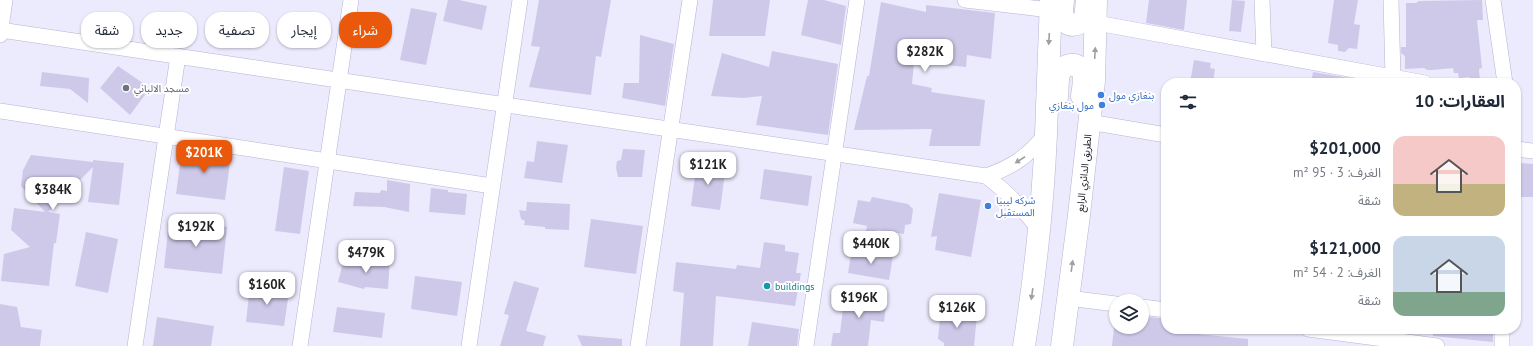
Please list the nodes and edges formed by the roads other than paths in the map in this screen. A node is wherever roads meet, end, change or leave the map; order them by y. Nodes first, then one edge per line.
1 (5, 0) edge
2 (351, 0) edge
3 (520, 0) edge
4 (690, 0) edge
5 (857, 0) edge
6 (965, 0) edge
7 (1087, 0) edge
8 (1096, 0) edge
9 (1262, 0) edge
10 (1391, 0) edge
11 (1493, 0) edge
12 (1055, 3) edge
13 (1097, 22) junction
14 (0, 31) edge
15 (1264, 54) junction
16 (178, 56) junction
17 (1393, 78) joint
18 (1504, 78) edge
19 (339, 80) junction
20 (504, 105) junction
21 (0, 111) edge
22 (1089, 122) junction
23 (670, 129) junction
24 (1046, 134) junction
25 (1161, 134) edge
26 (166, 136) junction
27 (1521, 150) edge
28 (1533, 151) edge
29 (834, 154) junction
30 (328, 161) junction
31 (986, 176) junction
32 (492, 186) junction
33 (1042, 194) junction
34 (1079, 215) junction
35 (1039, 230) junction
36 (1068, 298) junction
37 (1109, 303) edge
38 (1149, 308) edge
39 (1161, 309) edge
40 (1346, 334) edge
41 (1502, 334) edge
42 (134, 346) edge
43 (300, 346) edge
44 (469, 346) edge
45 (638, 346) edge
46 (806, 346) edge
47 (1024, 346) edge
48 (1062, 346) edge
49 (1437, 346) edge
50 (1502, 346) edge

1 - 14 street
2 - 19 street
3 - 20 street
4 - 23 street
5 - 29 street
6 - 12 street
7 - 12 main road
8 - 13 main road, الطريق الدائري الرابع
9 - 15 street
10 - 17 street
11 - 18 street
12 -> 24 main road
13 - 15 street
22 -> 13 main road, الطريق الدائري الرابع
14 - 16 street
15 - 17 street
16 - 19 street
16 - 26 street
19 - 20 street
19 - 30 street
20 - 23 street
20 - 32 street
21 - 26 street
22 - 25 street
22 - 34 main road, الطريق الدائري الرابع
23 - 29 street
23 - 45 street
24 -> 31 street
24 - 33 main road
26 - 30 street
26 - 42 street
27 - 28 street
29 - 31 street
29 - 46 street
30 - 32 street
30 - 43 street
31 - 35 street
32 - 44 street
33 - 34 main road
33 - 35 main road
36 -> 34 main road, الطريق الدائري الرابع
35 -> 47 main road
36 - 37 street
36 - 48 main road, الطريق الدائري الرابع
38 - 39 street
40 - 49 street
41 - 50 street

